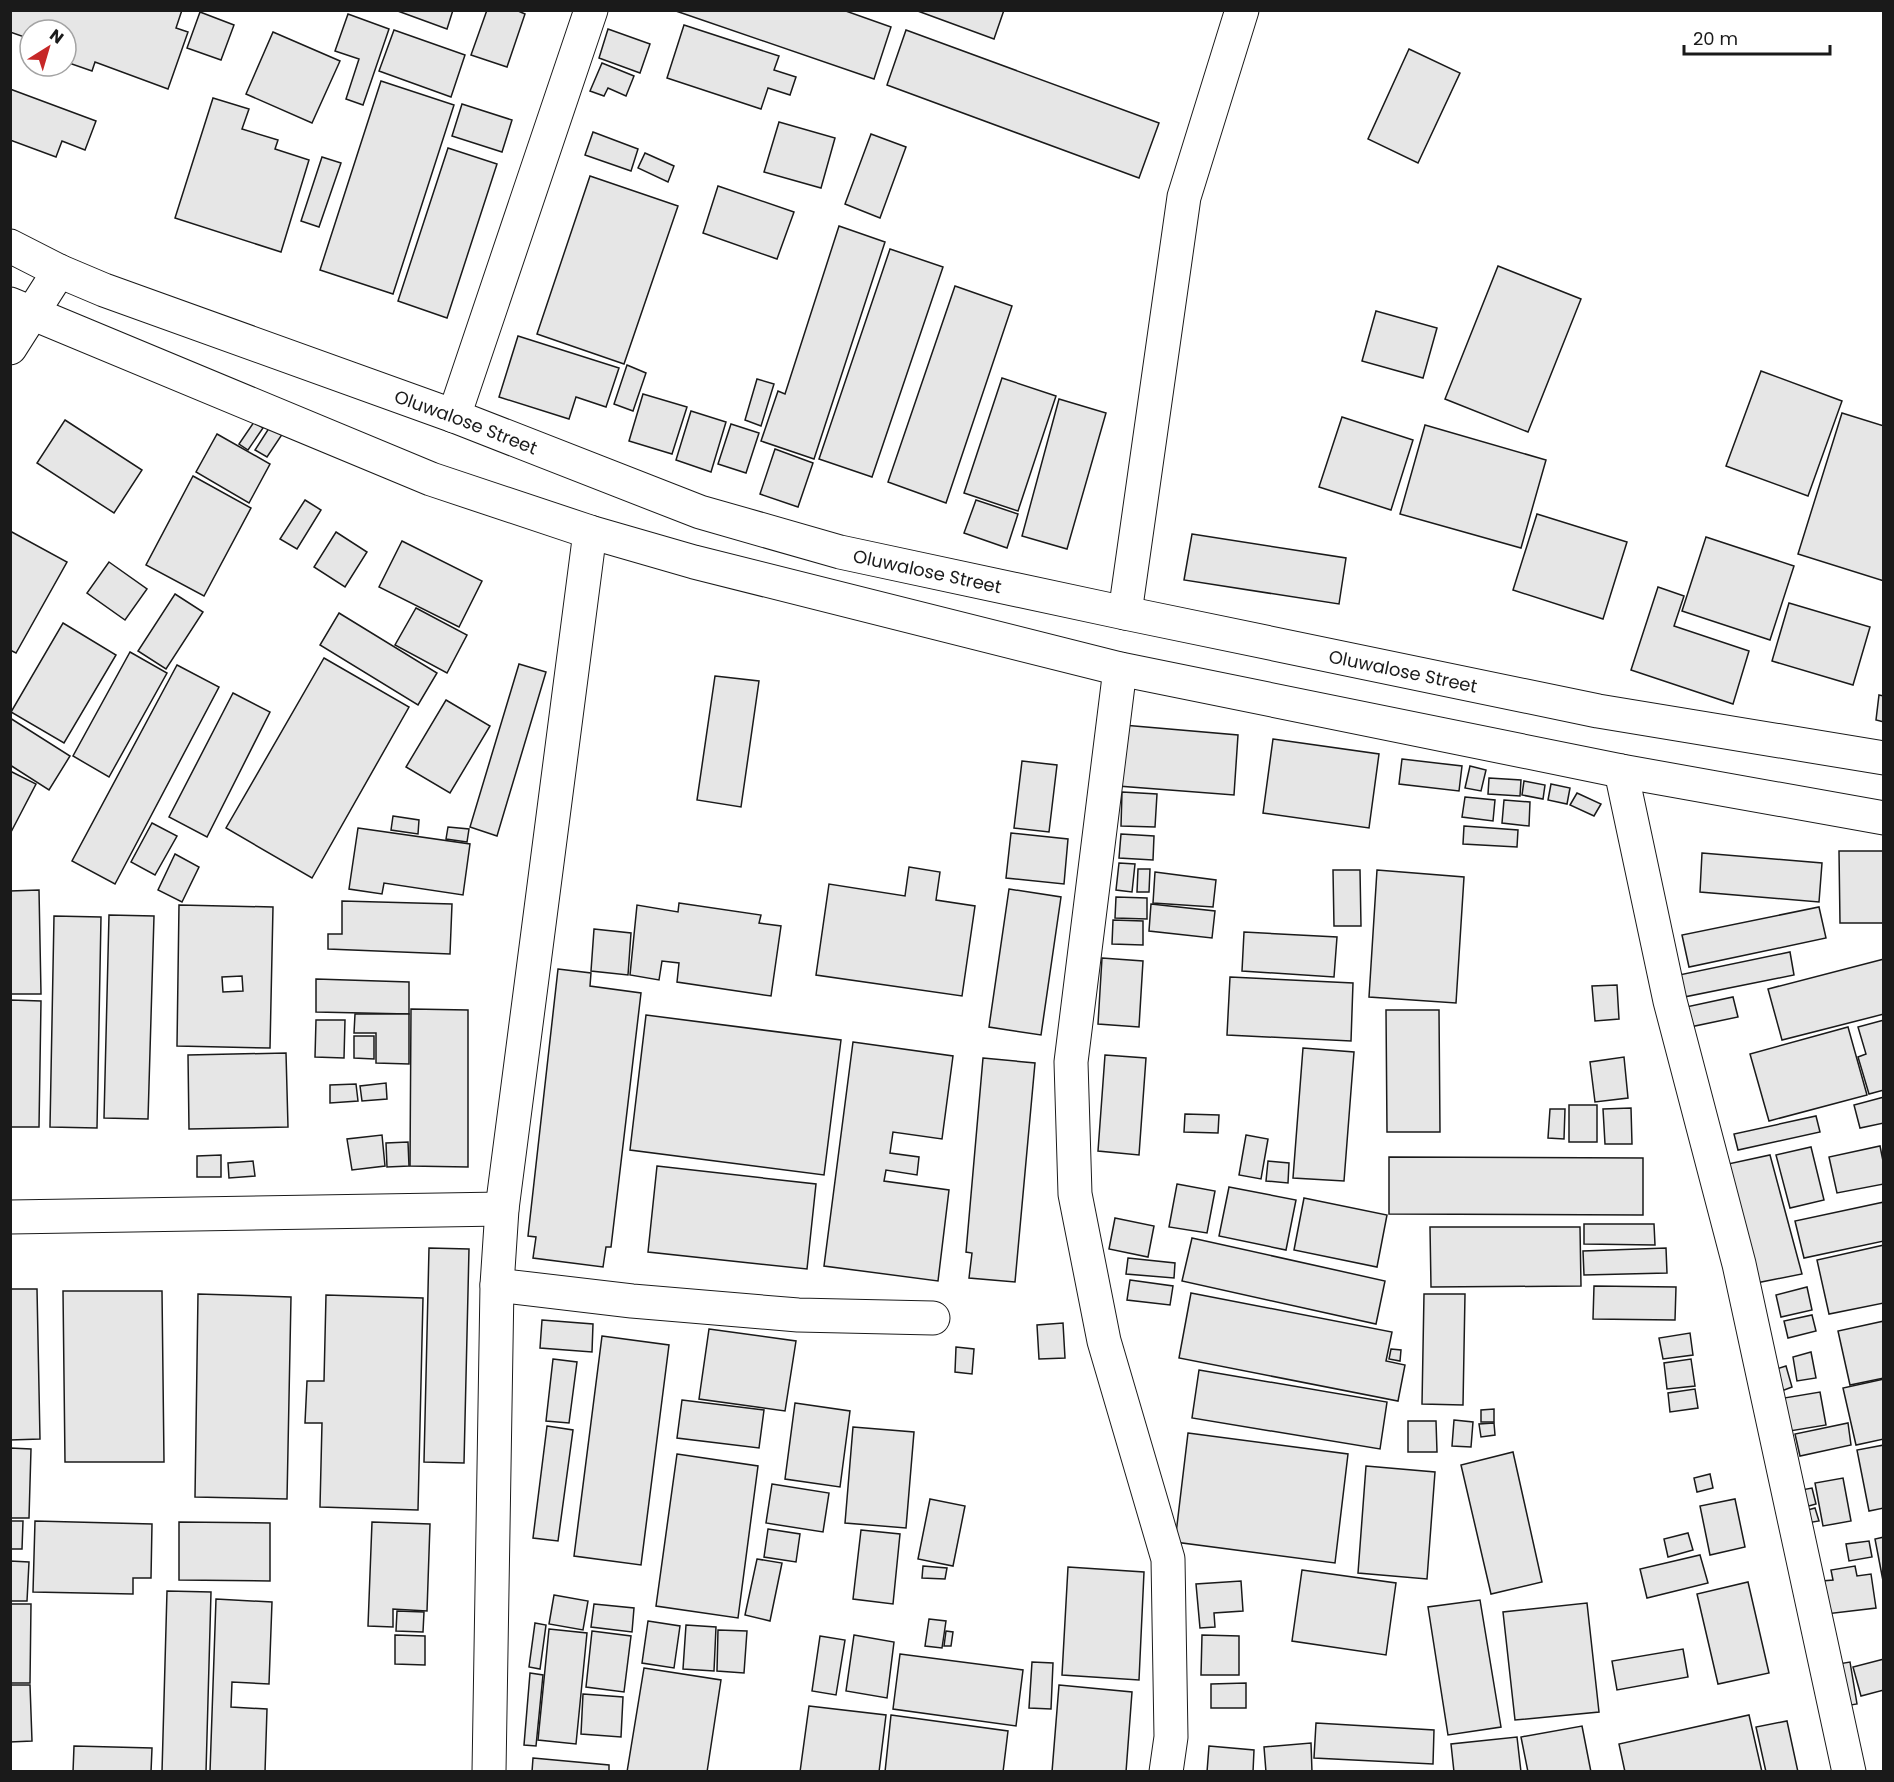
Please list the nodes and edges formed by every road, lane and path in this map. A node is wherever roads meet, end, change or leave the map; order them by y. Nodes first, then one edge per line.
1 (591, 10) edge
2 (1242, 10) edge
3 (10, 246) edge
4 (59, 271) junction
5 (21, 309) edge
6 (10, 348) edge
7 (454, 416) junction
8 (590, 532) junction
9 (1125, 613) junction
10 (1120, 669) junction
11 (1884, 758) edge
12 (1621, 771) junction
13 (1884, 818) edge
14 (502, 1209) junction
15 (10, 1217) edge
16 (497, 1285) junction
17 (933, 1318) dead end
18 (489, 1772) edge
19 (1166, 1772) edge
20 (1849, 1772) edge

1 - 7 street
2 - 9 street
3 - 4 street, Oluwalose Street
4 - 5 street
4 - 7 street, Oluwalose Street
5 - 6 street
5 - 8 street
7 - 9 street, Oluwalose Street
8 - 10 street
8 - 14 street
9 - 11 street, Oluwalose Street
10 - 12 street
10 - 19 street
12 - 13 street
12 - 20 street
14 - 15 street
14 - 16 street
16 - 17 street
16 - 18 street

